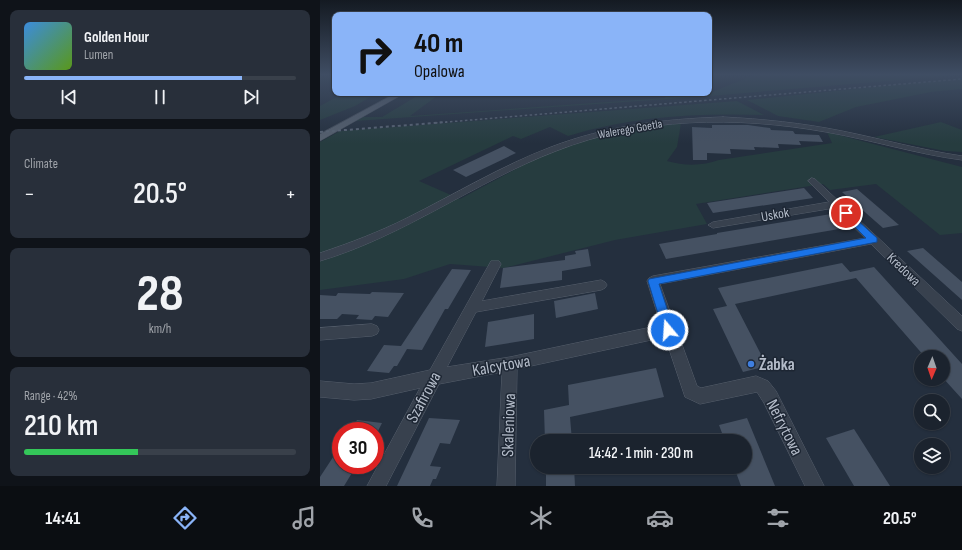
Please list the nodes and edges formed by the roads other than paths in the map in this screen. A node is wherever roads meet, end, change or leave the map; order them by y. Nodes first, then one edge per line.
1 (393, 98) edge
2 (320, 138) edge
3 (962, 158) edge
4 (812, 180) dead end
5 (836, 204) junction
6 (713, 225) dead end
7 (874, 240) junction
8 (320, 257) edge
9 (494, 264) dead end
10 (601, 285) dead end
11 (470, 308) junction
12 (962, 325) edge
13 (372, 330) dead end
14 (668, 330) junction
15 (320, 334) edge
16 (510, 364) junction
17 (434, 377) junction
18 (326, 390) edge
19 (376, 486) edge
20 (506, 486) edge
21 (815, 486) edge

1 - 2 main road
3 - 8 street, Walerego Goetla
4 - 5 street, Kredowa
5 - 6 street, Uskok
5 - 7 street, Kredowa
7 - 12 street, Kredowa
7 - 14 street
9 - 11 street, Szafirowa
10 - 11 street
11 - 17 street, Szafirowa
13 - 15 street
14 - 16 street, Kalcytowa
14 - 21 street, Nefrytowa
16 - 17 street, Kalcytowa
16 - 20 street, Skaleniowa
17 - 18 street, Kalcytowa
17 - 19 street, Szafirowa

